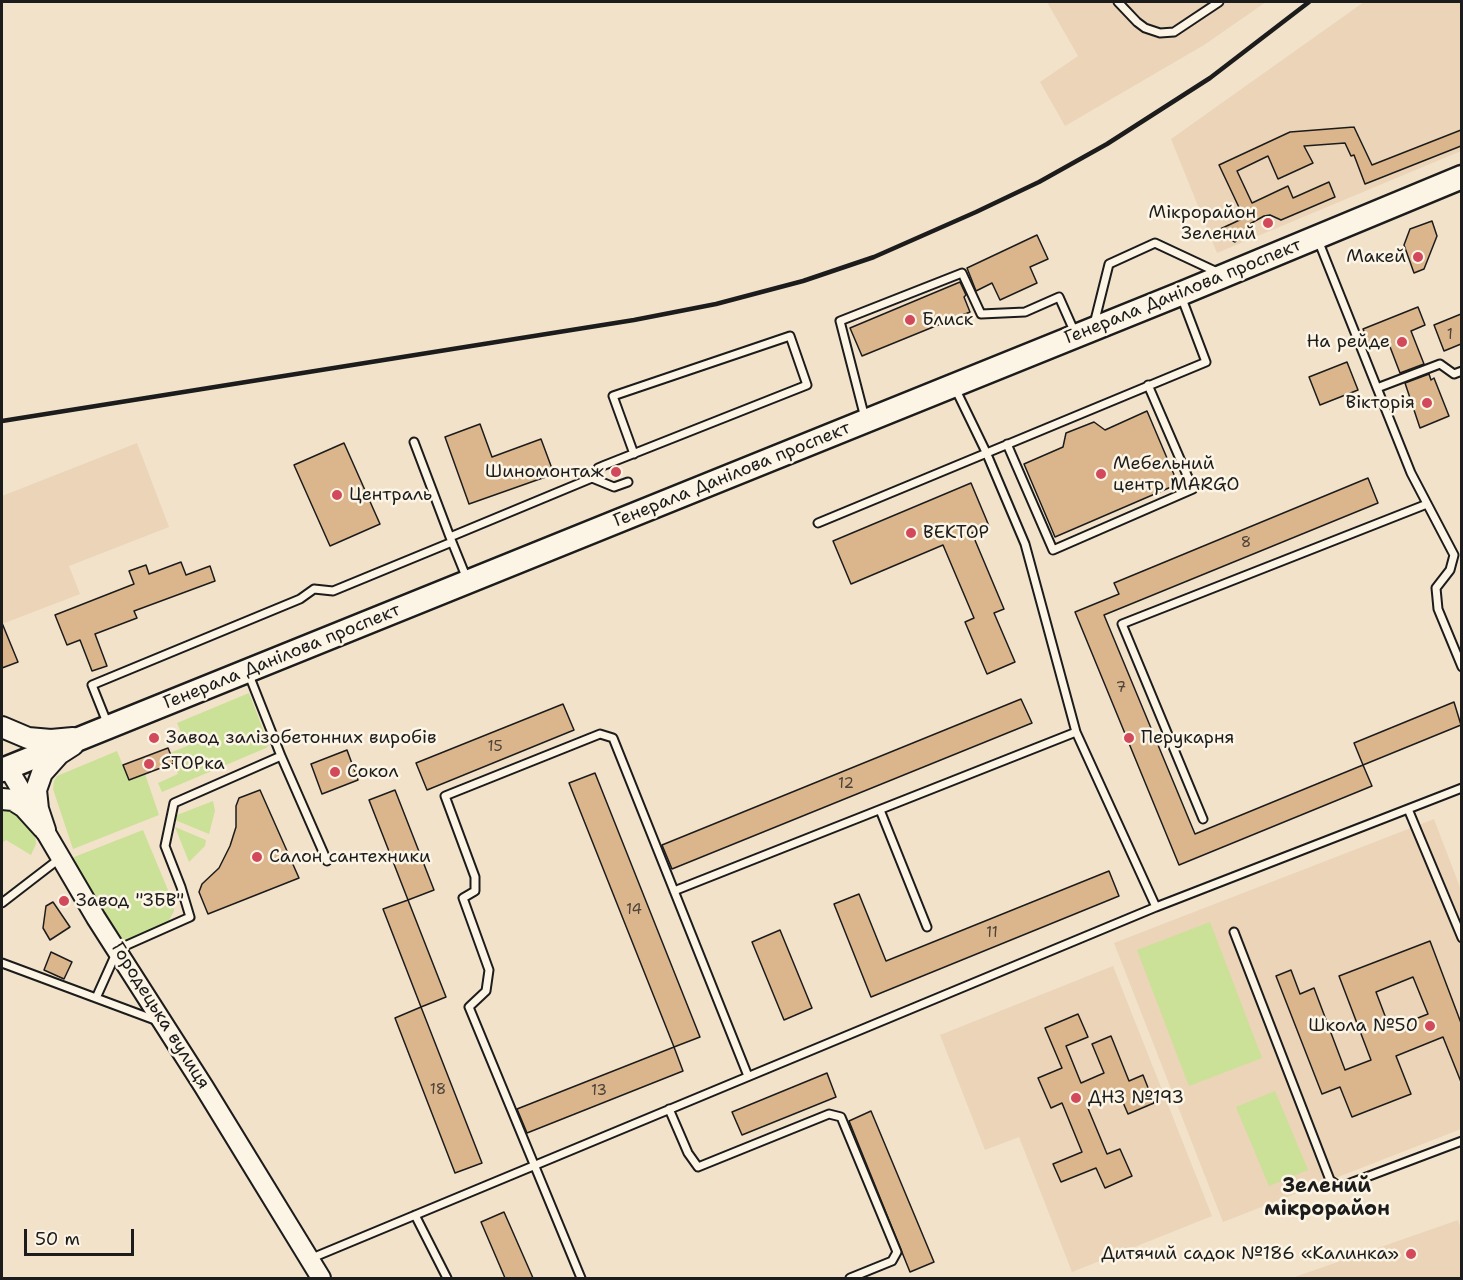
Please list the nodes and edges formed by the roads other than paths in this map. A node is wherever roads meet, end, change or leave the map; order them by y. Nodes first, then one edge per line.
1 (1118, 2) edge
2 (1219, 2) edge
3 (1461, 177) edge
4 (1317, 238) junction
5 (1225, 275) junction
6 (1180, 294) junction
7 (1084, 332) junction
8 (1461, 371) edge
9 (953, 385) junction
10 (1148, 386) junction
11 (1377, 388) junction
12 (866, 421) junction
13 (414, 442) dead end
14 (1007, 444) junction
15 (986, 452) junction
16 (634, 454) junction
17 (592, 478) junction
18 (628, 482) dead end
19 (1427, 504) junction
20 (818, 523) dead end
21 (451, 539) junction
22 (1458, 554) edge
23 (468, 582) junction
24 (1461, 667) edge
25 (247, 671) junction
26 (2, 726) edge
27 (109, 727) junction
28 (1076, 732) junction
29 (82, 738) junction
30 (281, 756) junction
31 (3, 766) edge
32 (1461, 788) edge
33 (2, 798) edge
34 (1408, 809) junction
35 (880, 810) junction
36 (1203, 819) dead end
37 (45, 830) junction
38 (61, 858) junction
39 (327, 861) dead end
40 (674, 891) junction
41 (2, 903) edge
42 (1156, 907) junction
43 (927, 927) dead end
44 (1234, 932) dead end
45 (1461, 938) edge
46 (118, 949) junction
47 (2, 963) edge
48 (96, 998) junction
49 (164, 1023) junction
50 (748, 1076) junction
51 (669, 1109) junction
52 (1461, 1141) edge
53 (534, 1165) junction
54 (415, 1215) junction
55 (309, 1259) junction
56 (321, 1278) edge
57 (447, 1278) edge
58 (581, 1278) edge
59 (850, 1278) edge

1 - 2 lane
3 - 4 main road, Генерала Данілова проспект
4 - 5 main road, Генерала Данілова проспект
4 - 11 lane
5 - 6 main road, Генерала Данілова проспект
5 - 7 lane
6 - 7 main road, Генерала Данілова проспект
6 - 10 lane
7 - 9 main road, Генерала Данілова проспект
7 - 12 lane
8 - 11 lane
9 - 12 main road, Генерала Данілова проспект
9 - 15 lane
10 - 14 lane
10 - 14 lane
11 - 19 lane
12 - 23 main road, Генерала Данілова проспект
13 - 21 lane
14 - 15 lane
15 - 20 lane
15 - 28 lane
16 - 16 lane
16 - 17 lane
17 - 18 lane
17 - 21 lane
19 - 22 lane
19 - 36 lane
21 - 23 lane
21 - 27 lane
22 - 24 lane
23 - 25 main road, Генерала Данілова проспект
25 - 27 main road, Генерала Данілова проспект
25 - 30 lane
26 - 29 main road
27 - 29 main road, Генерала Данілова проспект
28 - 35 lane
28 - 42 lane
29 - 31 main road, Генерала Данілова проспект
29 - 37 main road
30 - 39 lane
30 - 46 lane
31 - 37 street, Городецька вулиця
32 - 34 lane
33 - 37 main road
34 - 42 lane
34 - 45 lane
35 - 40 lane
35 - 43 lane
37 - 38 street, Городецька вулиця
38 - 41 lane
38 - 46 street, Городецька вулиця
40 - 50 lane
40 - 53 lane
42 - 50 lane
44 - 52 lane
46 - 48 lane
46 - 49 street, Городецька вулиця
47 - 48 lane
48 - 49 lane
49 - 55 street, Городецька вулиця
50 - 51 lane
51 - 53 lane
51 - 59 lane
53 - 54 lane
53 - 58 lane
54 - 55 lane
54 - 57 lane
55 - 56 street, Городецька вулиця

